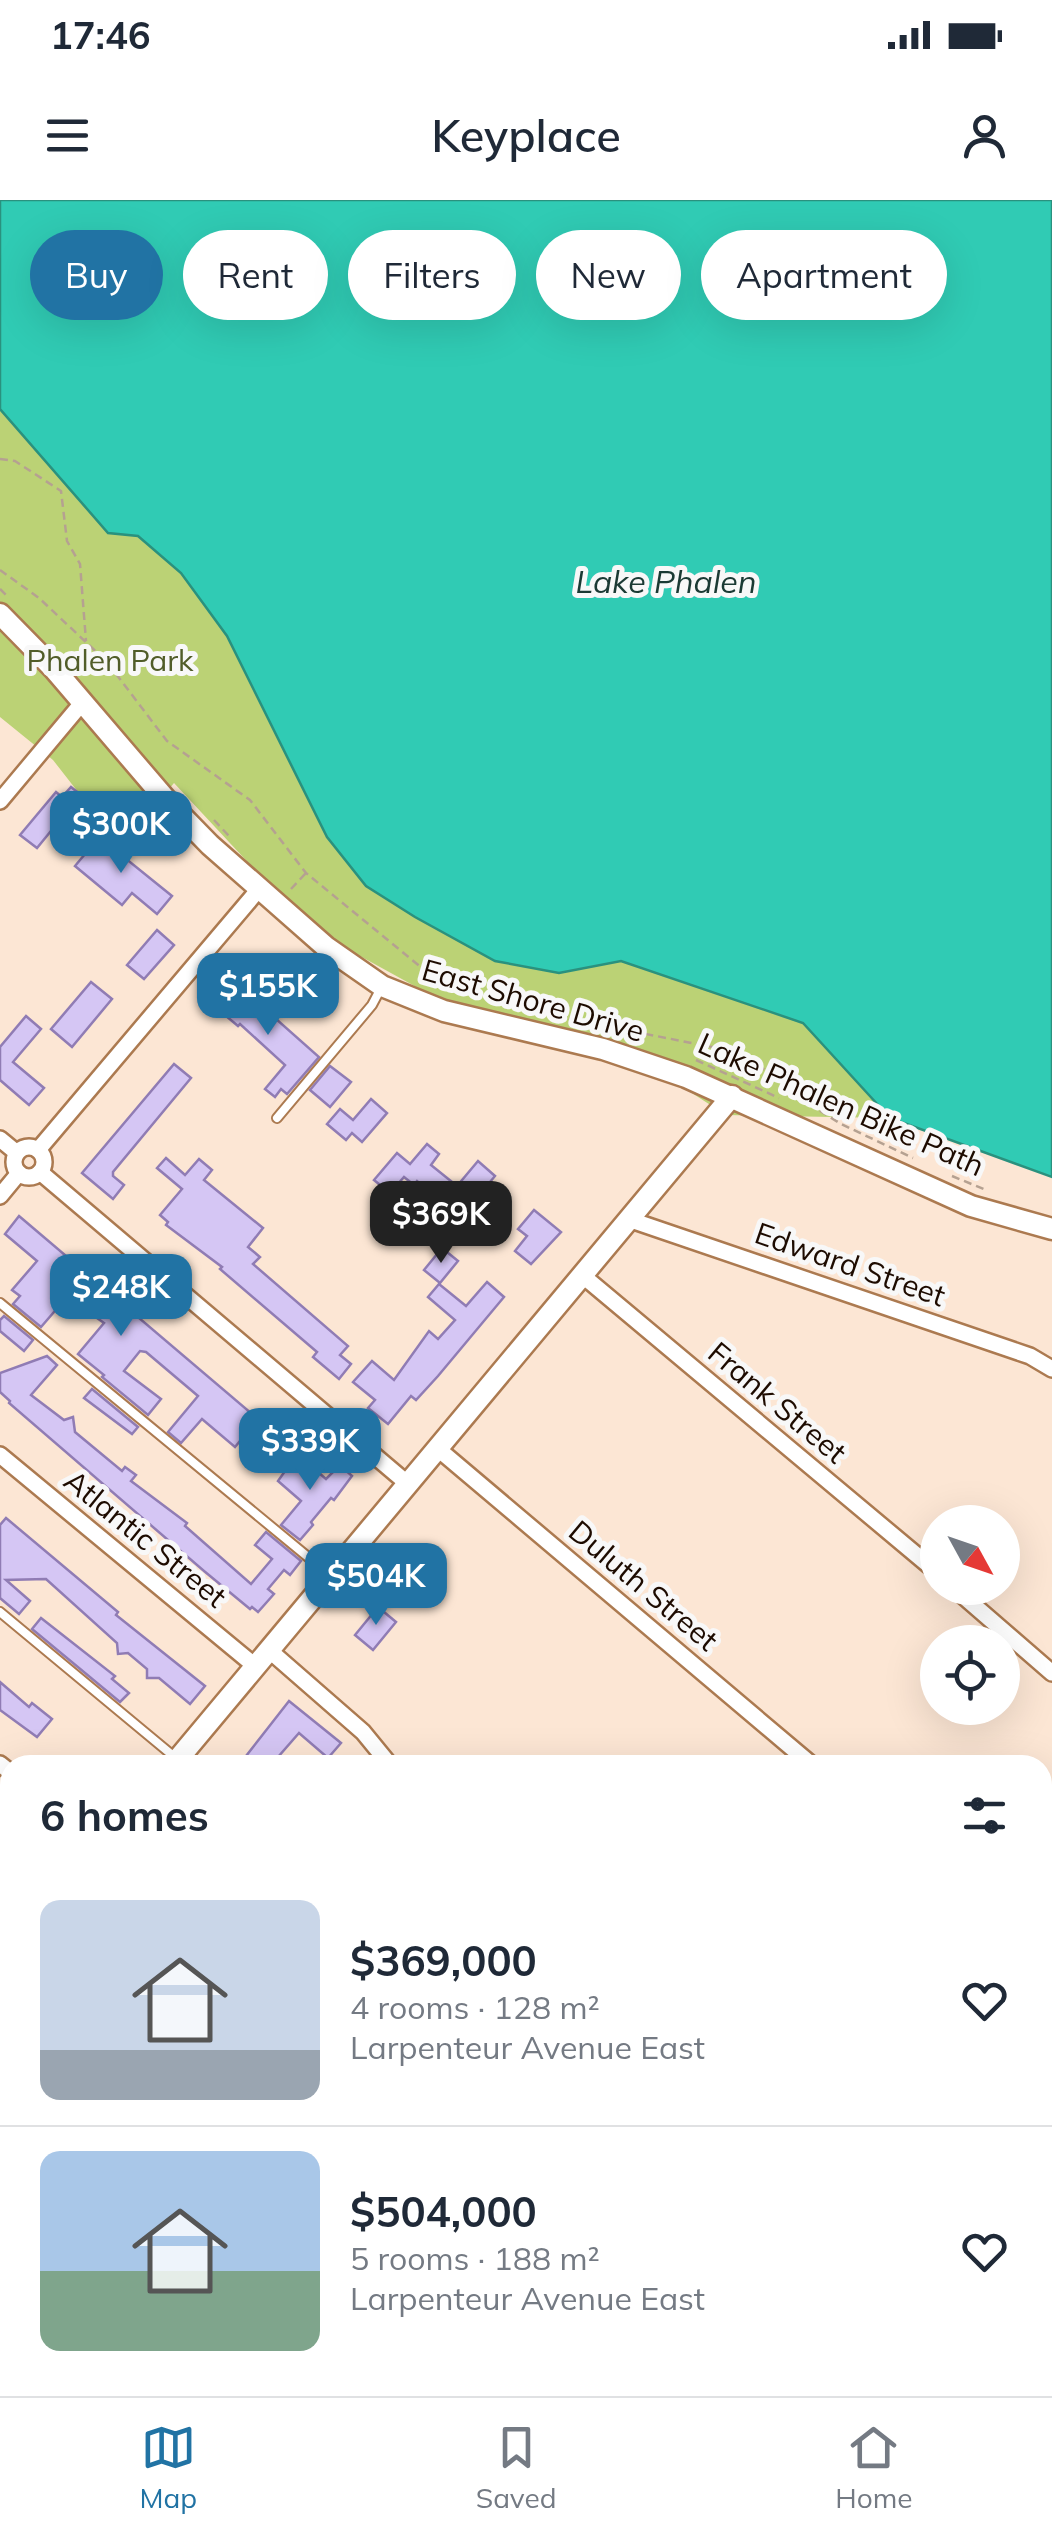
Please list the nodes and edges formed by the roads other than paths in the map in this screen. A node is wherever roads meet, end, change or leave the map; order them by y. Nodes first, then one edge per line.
1 (6, 607) edge
2 (82, 703) junction
3 (0, 801) edge
4 (260, 889) junction
5 (382, 986) junction
6 (732, 1096) junction
7 (277, 1118) dead end
8 (0, 1139) edge
9 (38, 1150) junction
10 (17, 1153) junction
11 (40, 1172) junction
12 (19, 1173) junction
13 (0, 1196) edge
14 (628, 1219) junction
15 (1052, 1229) edge
16 (582, 1275) junction
17 (0, 1303) edge
18 (1052, 1368) edge
19 (437, 1448) junction
20 (0, 1455) edge
21 (408, 1484) junction
22 (920, 1558) edge
23 (331, 1576) junction
24 (974, 1605) edge
25 (0, 1612) edge
26 (262, 1658) junction
27 (1052, 1673) edge
28 (167, 1755) edge
29 (181, 1755) edge
30 (382, 1755) edge
31 (800, 1755) edge

1 - 2 street, East Shore Drive
2 - 3 street
2 - 4 street, East Shore Drive
4 - 5 street, East Shore Drive
4 - 9 street
5 - 6 street, East Shore Drive
5 - 7 lane
6 - 14 street
6 - 15 street, East Shore Drive
8 - 10 street
9 - 10 street
9 - 11 street
10 - 12 street
11 - 12 street
11 - 21 street
12 - 13 street
14 - 16 street
14 - 18 street, Edward Street
16 - 19 street
16 - 22 street, Frank Street
17 - 23 lane
19 - 21 street
19 - 31 street, Duluth Street
20 - 26 street, Atlantic Street
21 - 23 street
23 - 26 street
24 - 27 street
25 - 28 lane
26 - 29 street
26 - 30 street, Atlantic Street

